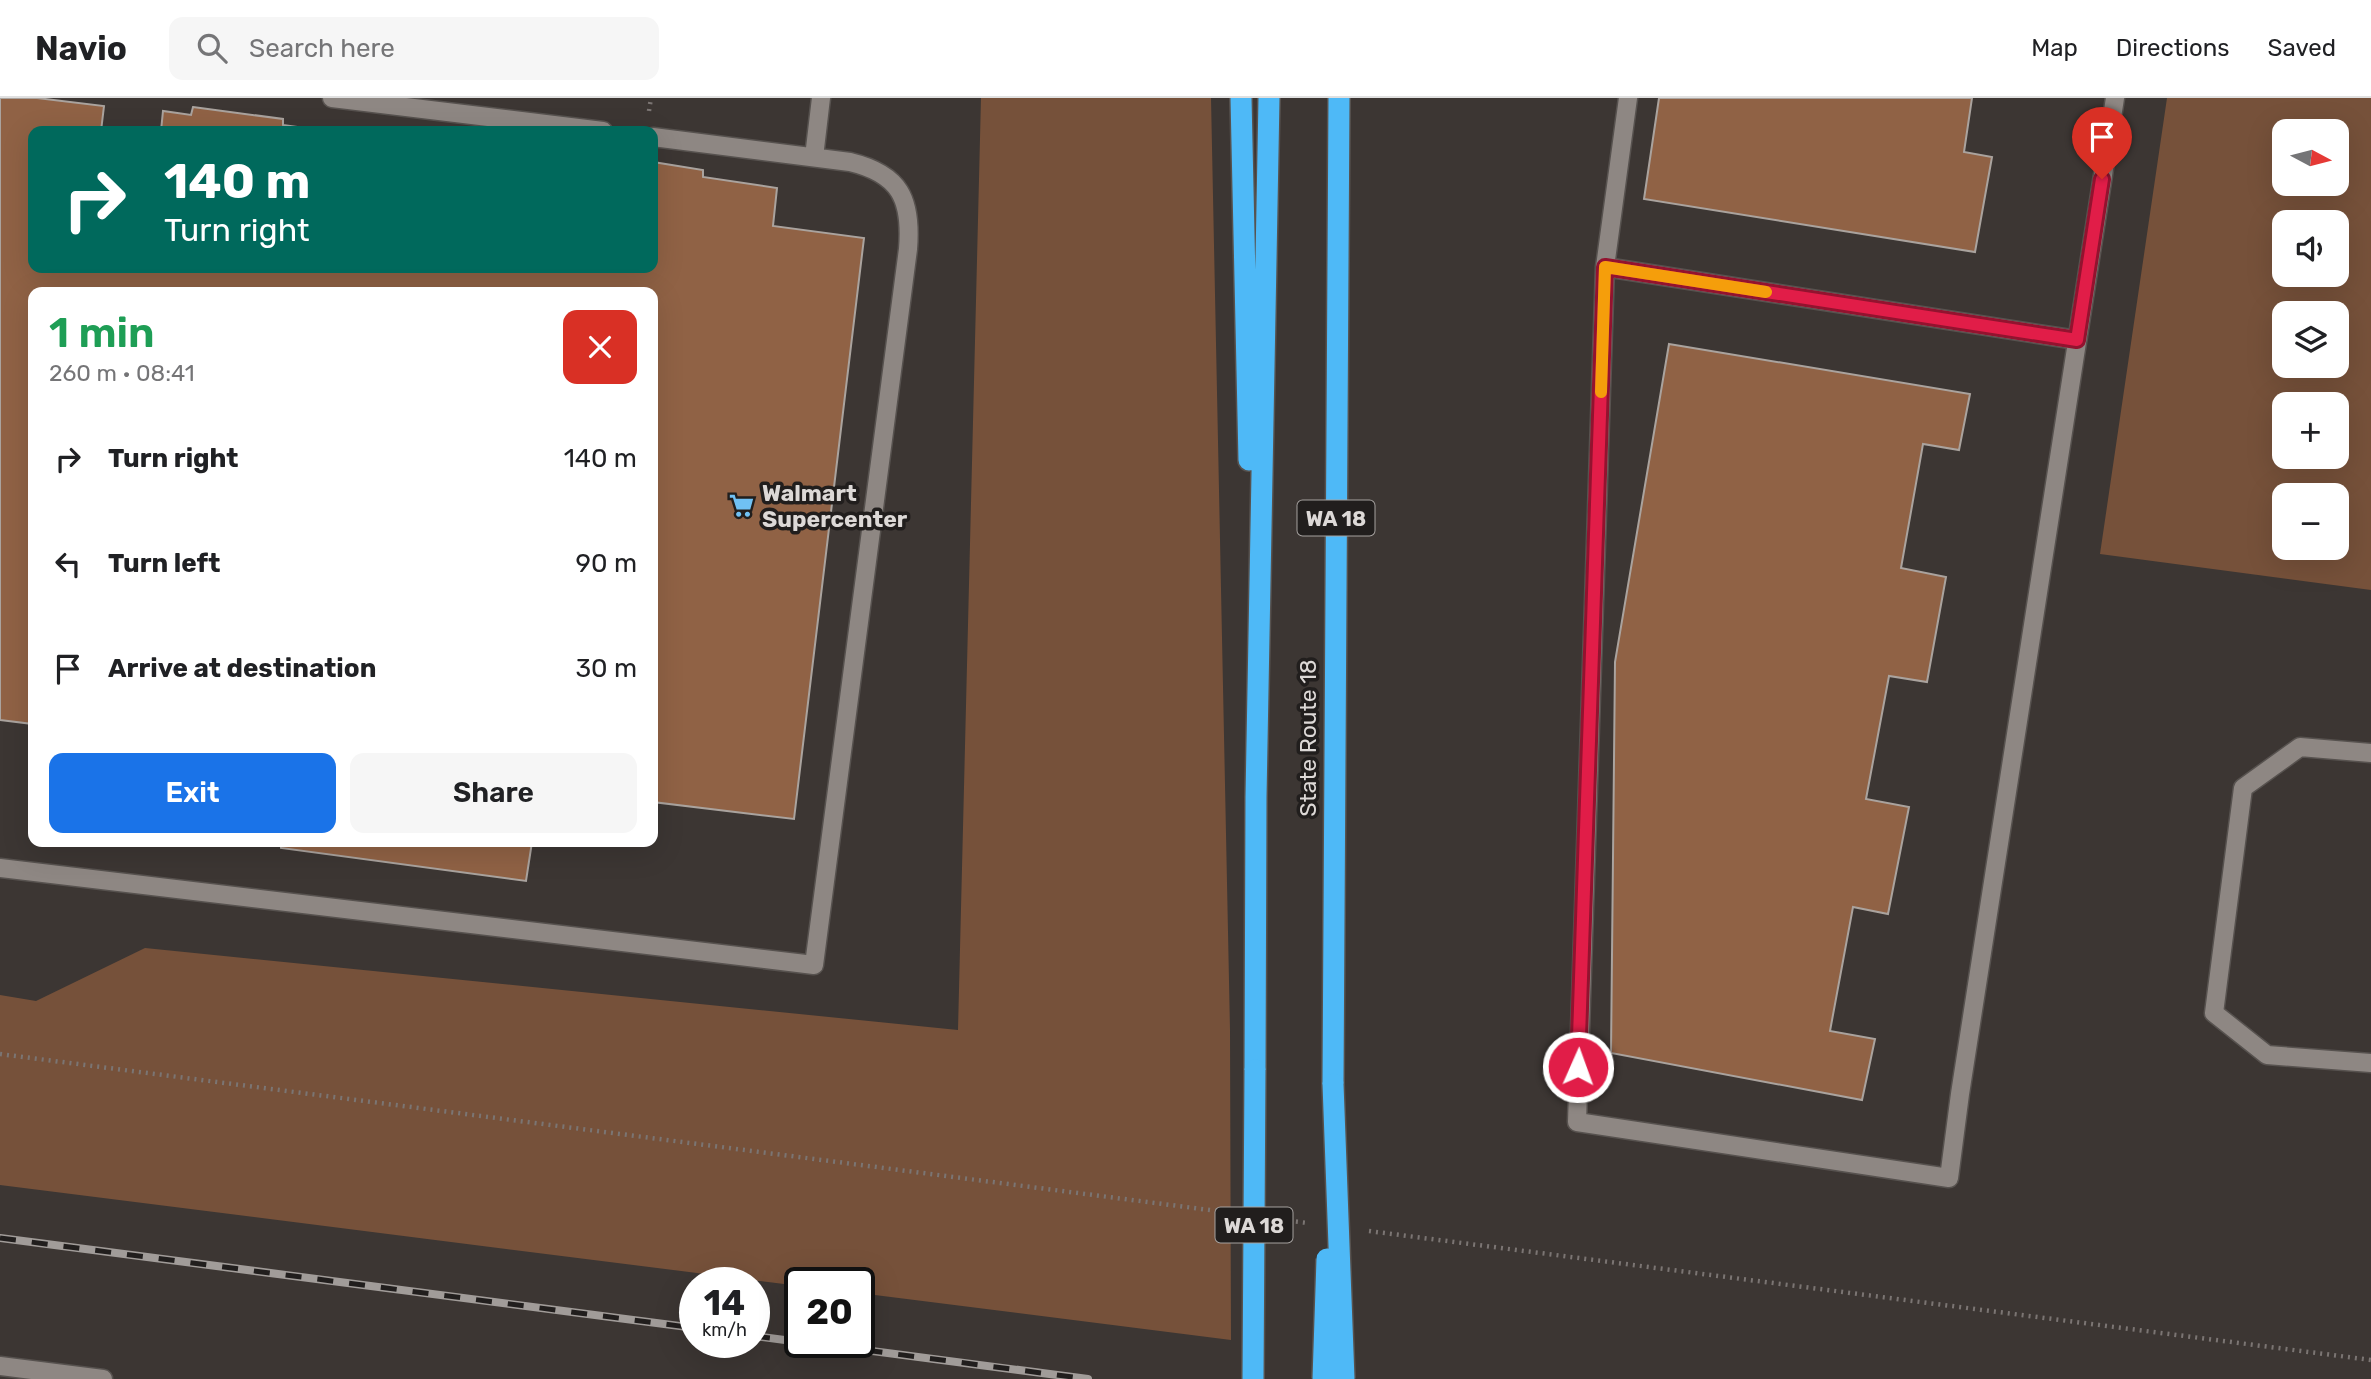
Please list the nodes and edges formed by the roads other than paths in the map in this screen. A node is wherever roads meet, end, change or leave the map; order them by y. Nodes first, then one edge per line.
1 (332, 98) edge
2 (821, 98) edge
3 (1241, 98) edge
4 (1269, 98) edge
5 (1339, 98) edge
6 (1628, 98) edge
7 (2115, 98) edge
8 (562, 126) edge
9 (658, 138) edge
10 (814, 157) junction
11 (1605, 267) junction
12 (2077, 340) junction
13 (2371, 753) edge
14 (1256, 797) junction
15 (0, 868) edge
16 (2371, 1063) edge
17 (1333, 1084) junction
18 (0, 1366) edge
19 (103, 1379) edge
20 (1253, 1379) edge
21 (1323, 1379) edge
22 (1344, 1379) edge

1 - 8 lane
2 - 10 lane
3 - 14 highway
4 - 14 highway, WA 18
5 - 17 highway, State Route 18 / WA 18
6 - 11 lane
7 - 12 lane
9 - 10 lane
10 - 15 lane
11 - 12 lane
11 - 12 lane
13 - 16 lane
14 - 20 highway, WA 18, bridge
17 - 21 highway, State Route 18 / WA 18, bridge
17 - 22 highway, bridge
18 - 19 lane

